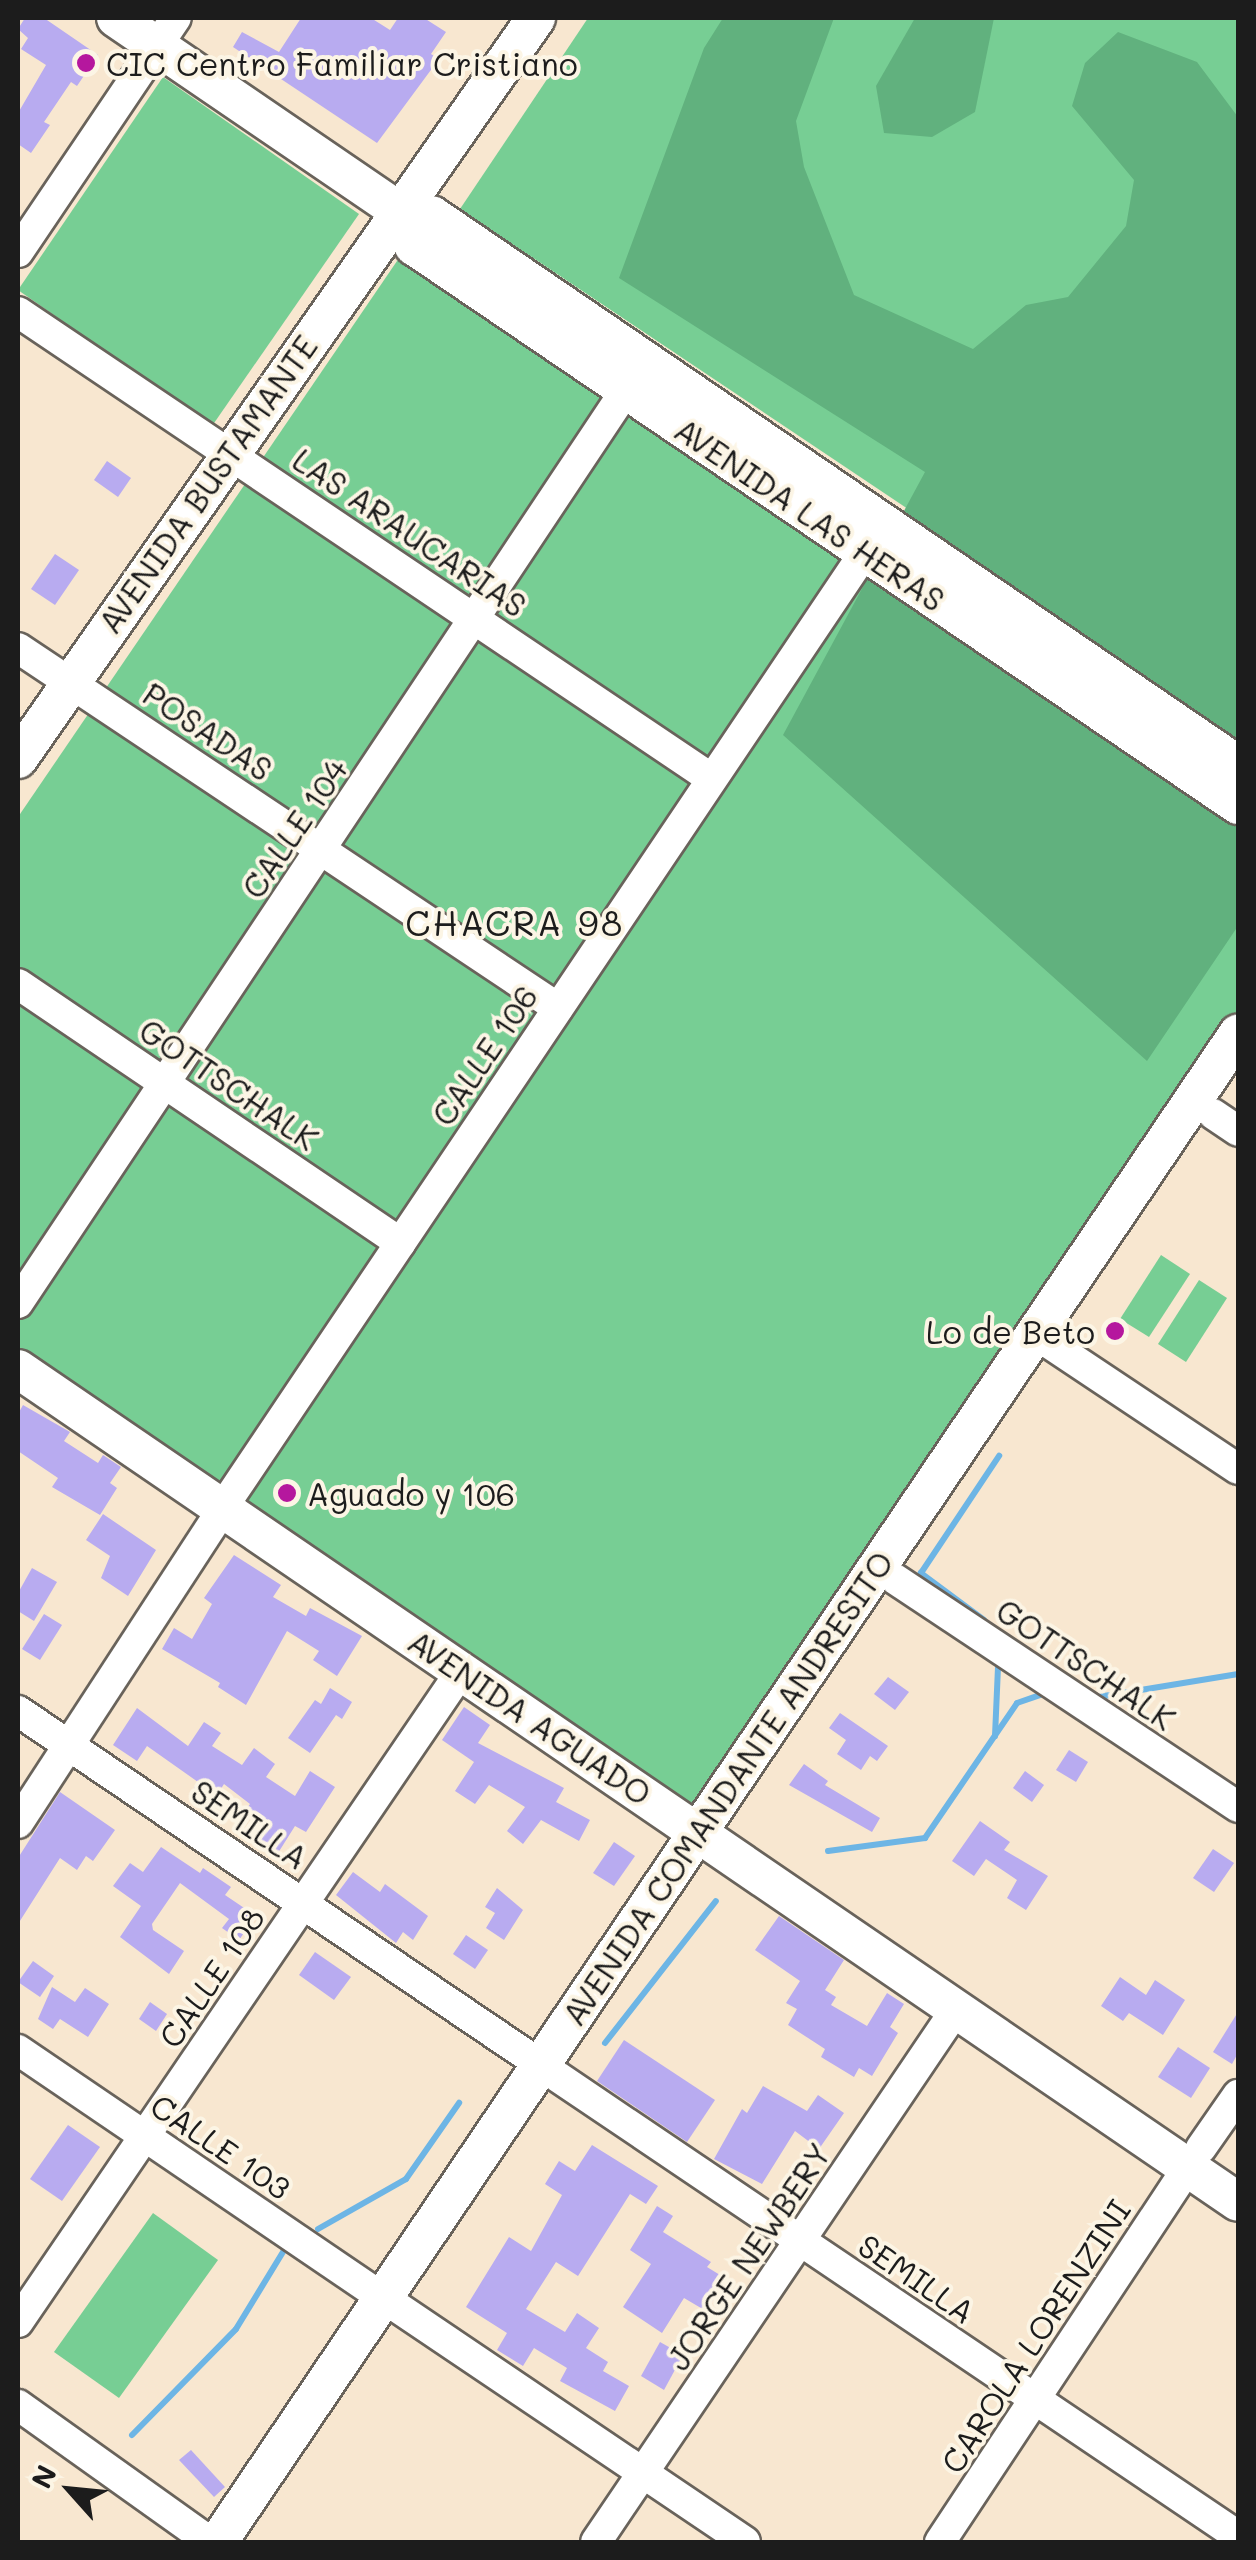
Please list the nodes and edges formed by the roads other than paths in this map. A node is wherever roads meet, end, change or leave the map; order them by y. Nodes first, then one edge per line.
1 (116, 18) edge
2 (512, 18) edge
3 (536, 18) edge
4 (166, 32) edge
5 (397, 210) junction
6 (18, 252) edge
7 (18, 312) edge
8 (626, 390) junction
9 (229, 453) junction
10 (866, 552) junction
11 (477, 618) junction
12 (18, 648) edge
13 (70, 680) junction
14 (18, 759) edge
15 (1238, 765) edge
16 (712, 779) junction
17 (1238, 805) edge
18 (322, 850) junction
19 (18, 984) edge
20 (558, 1008) junction
21 (1238, 1034) edge
22 (1238, 1078) edge
23 (165, 1083) junction
24 (1226, 1123) edge
25 (400, 1243) junction
26 (18, 1303) edge
27 (1044, 1340) junction
28 (18, 1355) edge
29 (18, 1369) edge
30 (1238, 1469) edge
31 (226, 1503) junction
32 (895, 1579) junction
33 (462, 1670) junction
34 (18, 1712) edge
35 (70, 1746) junction
36 (1238, 1807) edge
37 (18, 1824) edge
38 (711, 1830) junction
39 (304, 1902) junction
40 (957, 2008) junction
41 (18, 2050) edge
42 (549, 2071) junction
43 (1238, 2095) edge
44 (146, 2137) junction
45 (1195, 2158) junction
46 (1238, 2173) edge
47 (1238, 2202) edge
48 (800, 2242) junction
49 (392, 2304) junction
50 (18, 2322) edge
51 (1037, 2400) junction
52 (18, 2404) edge
53 (643, 2474) junction
54 (1238, 2536) edge
55 (210, 2542) edge
56 (218, 2542) edge
57 (242, 2542) edge
58 (596, 2542) edge
59 (745, 2542) edge
60 (940, 2542) edge

1 - 4 main road, AVENIDA LAS HERAS
2 - 5 main road, AVENIDA BUSTAMANTE
3 - 5 main road, AVENIDA BUSTAMANTE
4 - 5 main road, AVENIDA LAS HERAS
4 - 6 street
5 - 8 main road, AVENIDA LAS HERAS
5 - 9 main road, AVENIDA BUSTAMANTE
5 - 15 main road, AVENIDA LAS HERAS
7 - 9 street, LAS ARAUCARIAS
8 - 10 main road, AVENIDA LAS HERAS
8 - 11 street, CALLE 104
9 - 11 street, LAS ARAUCARIAS
9 - 13 main road, AVENIDA BUSTAMANTE
10 - 16 street, CALLE 106
10 - 17 main road, AVENIDA LAS HERAS
11 - 16 street, LAS ARAUCARIAS
11 - 18 street, CALLE 104
12 - 13 street, POSADAS
13 - 14 main road, AVENIDA BUSTAMANTE
13 - 18 street, POSADAS
16 - 20 street, CALLE 106
18 - 20 street, POSADAS
18 - 23 street, CALLE 104
19 - 23 street, GOTTSCHALK
20 - 25 street, CALLE 106
21 - 27 main road, AVENIDA COMANDANTE ANDRESITO
22 - 24 main road, AVENIDA COMANDANTE ANDRESITO
23 - 25 street, GOTTSCHALK
23 - 26 street, CALLE 104
24 - 27 main road, AVENIDA COMANDANTE ANDRESITO
25 - 31 street, CALLE 106
27 - 30 street
27 - 32 main road, AVENIDA COMANDANTE ANDRESITO
27 - 38 main road, AVENIDA COMANDANTE ANDRESITO
28 - 31 main road, AVENIDA AGUADO
29 - 31 main road, AVENIDA AGUADO
31 - 33 main road, AVENIDA AGUADO
31 - 35 street, CALLE 106
31 - 38 main road, AVENIDA AGUADO
32 - 36 street, GOTTSCHALK
32 - 38 main road, AVENIDA COMANDANTE ANDRESITO
33 - 38 main road, AVENIDA AGUADO
33 - 39 street, CALLE 108
34 - 35 street, SEMILLA
35 - 37 street, CALLE 106
35 - 39 street, SEMILLA
38 - 40 main road, AVENIDA AGUADO
38 - 42 main road, AVENIDA COMANDANTE ANDRESITO
38 - 45 main road, AVENIDA AGUADO
39 - 42 street, SEMILLA
39 - 44 street, CALLE 108
40 - 45 main road, AVENIDA AGUADO
40 - 48 street, JORGE NEWBERY
41 - 44 street, CALLE 103
42 - 48 street, SEMILLA
42 - 49 main road, AVENIDA COMANDANTE ANDRESITO
43 - 45 street, CAROLA LORENZINI
44 - 49 street, CALLE 103
44 - 50 street, CALLE 108
45 - 46 main road, AVENIDA AGUADO
45 - 47 main road, AVENIDA AGUADO
45 - 51 street, CAROLA LORENZINI
48 - 51 street, SEMILLA
48 - 53 street, JORGE NEWBERY
49 - 53 street, CALLE 103
49 - 56 main road, AVENIDA COMANDANTE ANDRESITO
49 - 57 main road, AVENIDA COMANDANTE ANDRESITO
51 - 54 street, SEMILLA
51 - 60 street, CAROLA LORENZINI
52 - 55 street
53 - 58 street, JORGE NEWBERY
53 - 59 street, CALLE 103

